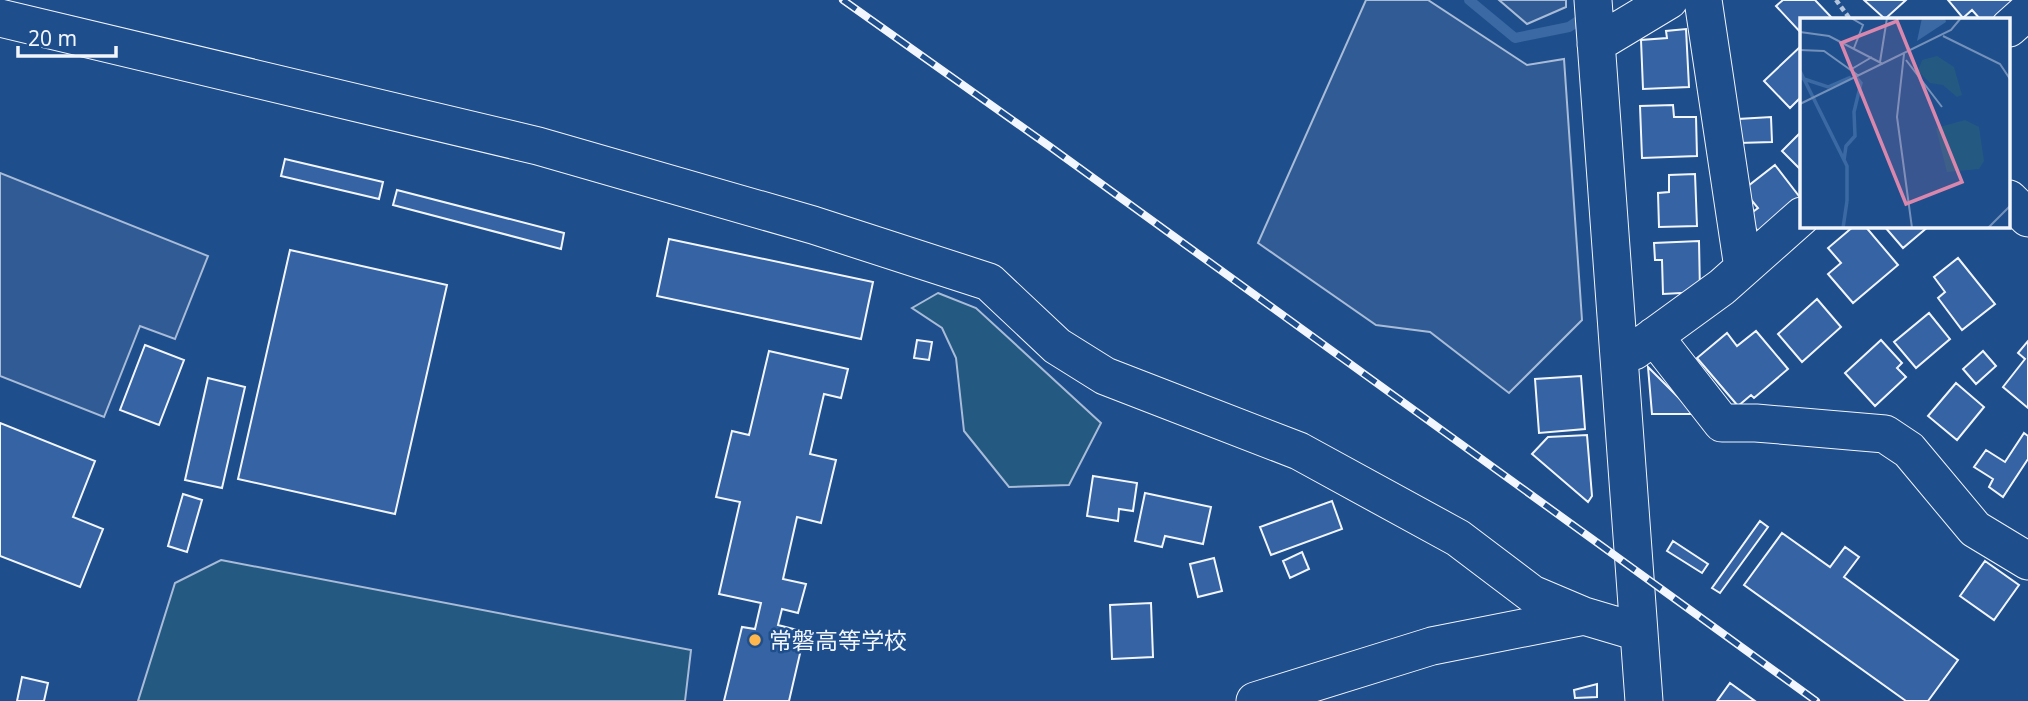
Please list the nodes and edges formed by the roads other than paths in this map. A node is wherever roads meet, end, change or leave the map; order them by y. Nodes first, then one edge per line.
1 (1593, 0) edge
2 (1669, 0) edge
3 (1703, 0) edge
4 (2028, 11) edge
5 (0, 18) edge
6 (2010, 28) edge
7 (1596, 44) junction
8 (2010, 200) edge
9 (1800, 218) edge
10 (2028, 218) edge
11 (1743, 268) junction
12 (1654, 336) junction
13 (1620, 361) junction
14 (2028, 561) edge
15 (1584, 616) junction
16 (1638, 632) junction
17 (1255, 701) edge
18 (1644, 701) edge

1 - 7 street
2 - 7 street
3 - 11 street
4 - 6 street
5 - 15 street
7 - 13 street
8 - 10 street
9 - 11 street
11 - 12 street
12 - 13 street
12 - 14 street
13 - 16 street
15 - 16 street
15 - 17 street
16 - 18 street

